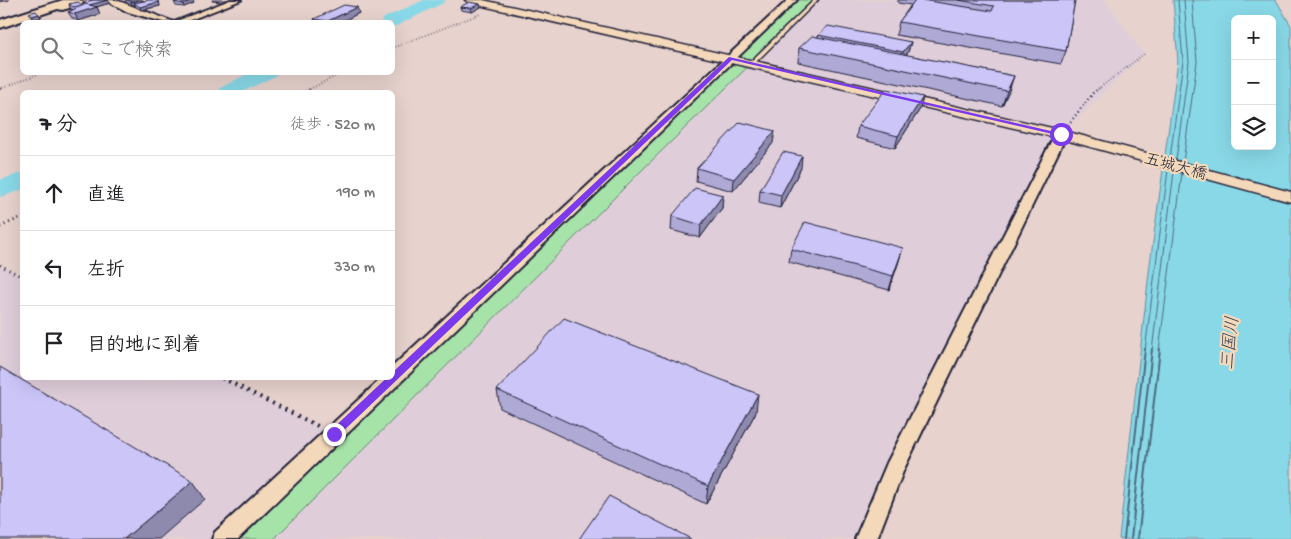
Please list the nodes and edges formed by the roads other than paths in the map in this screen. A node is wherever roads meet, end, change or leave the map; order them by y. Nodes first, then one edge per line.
1 (75, 0) edge
2 (95, 0) edge
3 (109, 0) edge
4 (237, 0) edge
5 (471, 0) edge
6 (792, 0) edge
7 (816, 0) edge
8 (54, 7) junction
9 (164, 20) edge
10 (183, 20) edge
11 (0, 24) edge
12 (731, 58) junction
13 (752, 64) junction
14 (1061, 134) junction
15 (1291, 197) edge
16 (395, 376) edge
17 (391, 380) edge
18 (223, 539) edge
19 (866, 539) edge

1 - 8 main road
2 - 8 street
3 - 9 street
4 - 10 street
5 - 12 street, 五城大橋
6 - 12 street
7 - 13 lane
8 - 11 main road
12 - 13 street, 五城大橋
12 - 16 street
13 - 14 street, 五城大橋
14 - 15 street, 五城大橋
14 - 19 street
17 - 18 street

